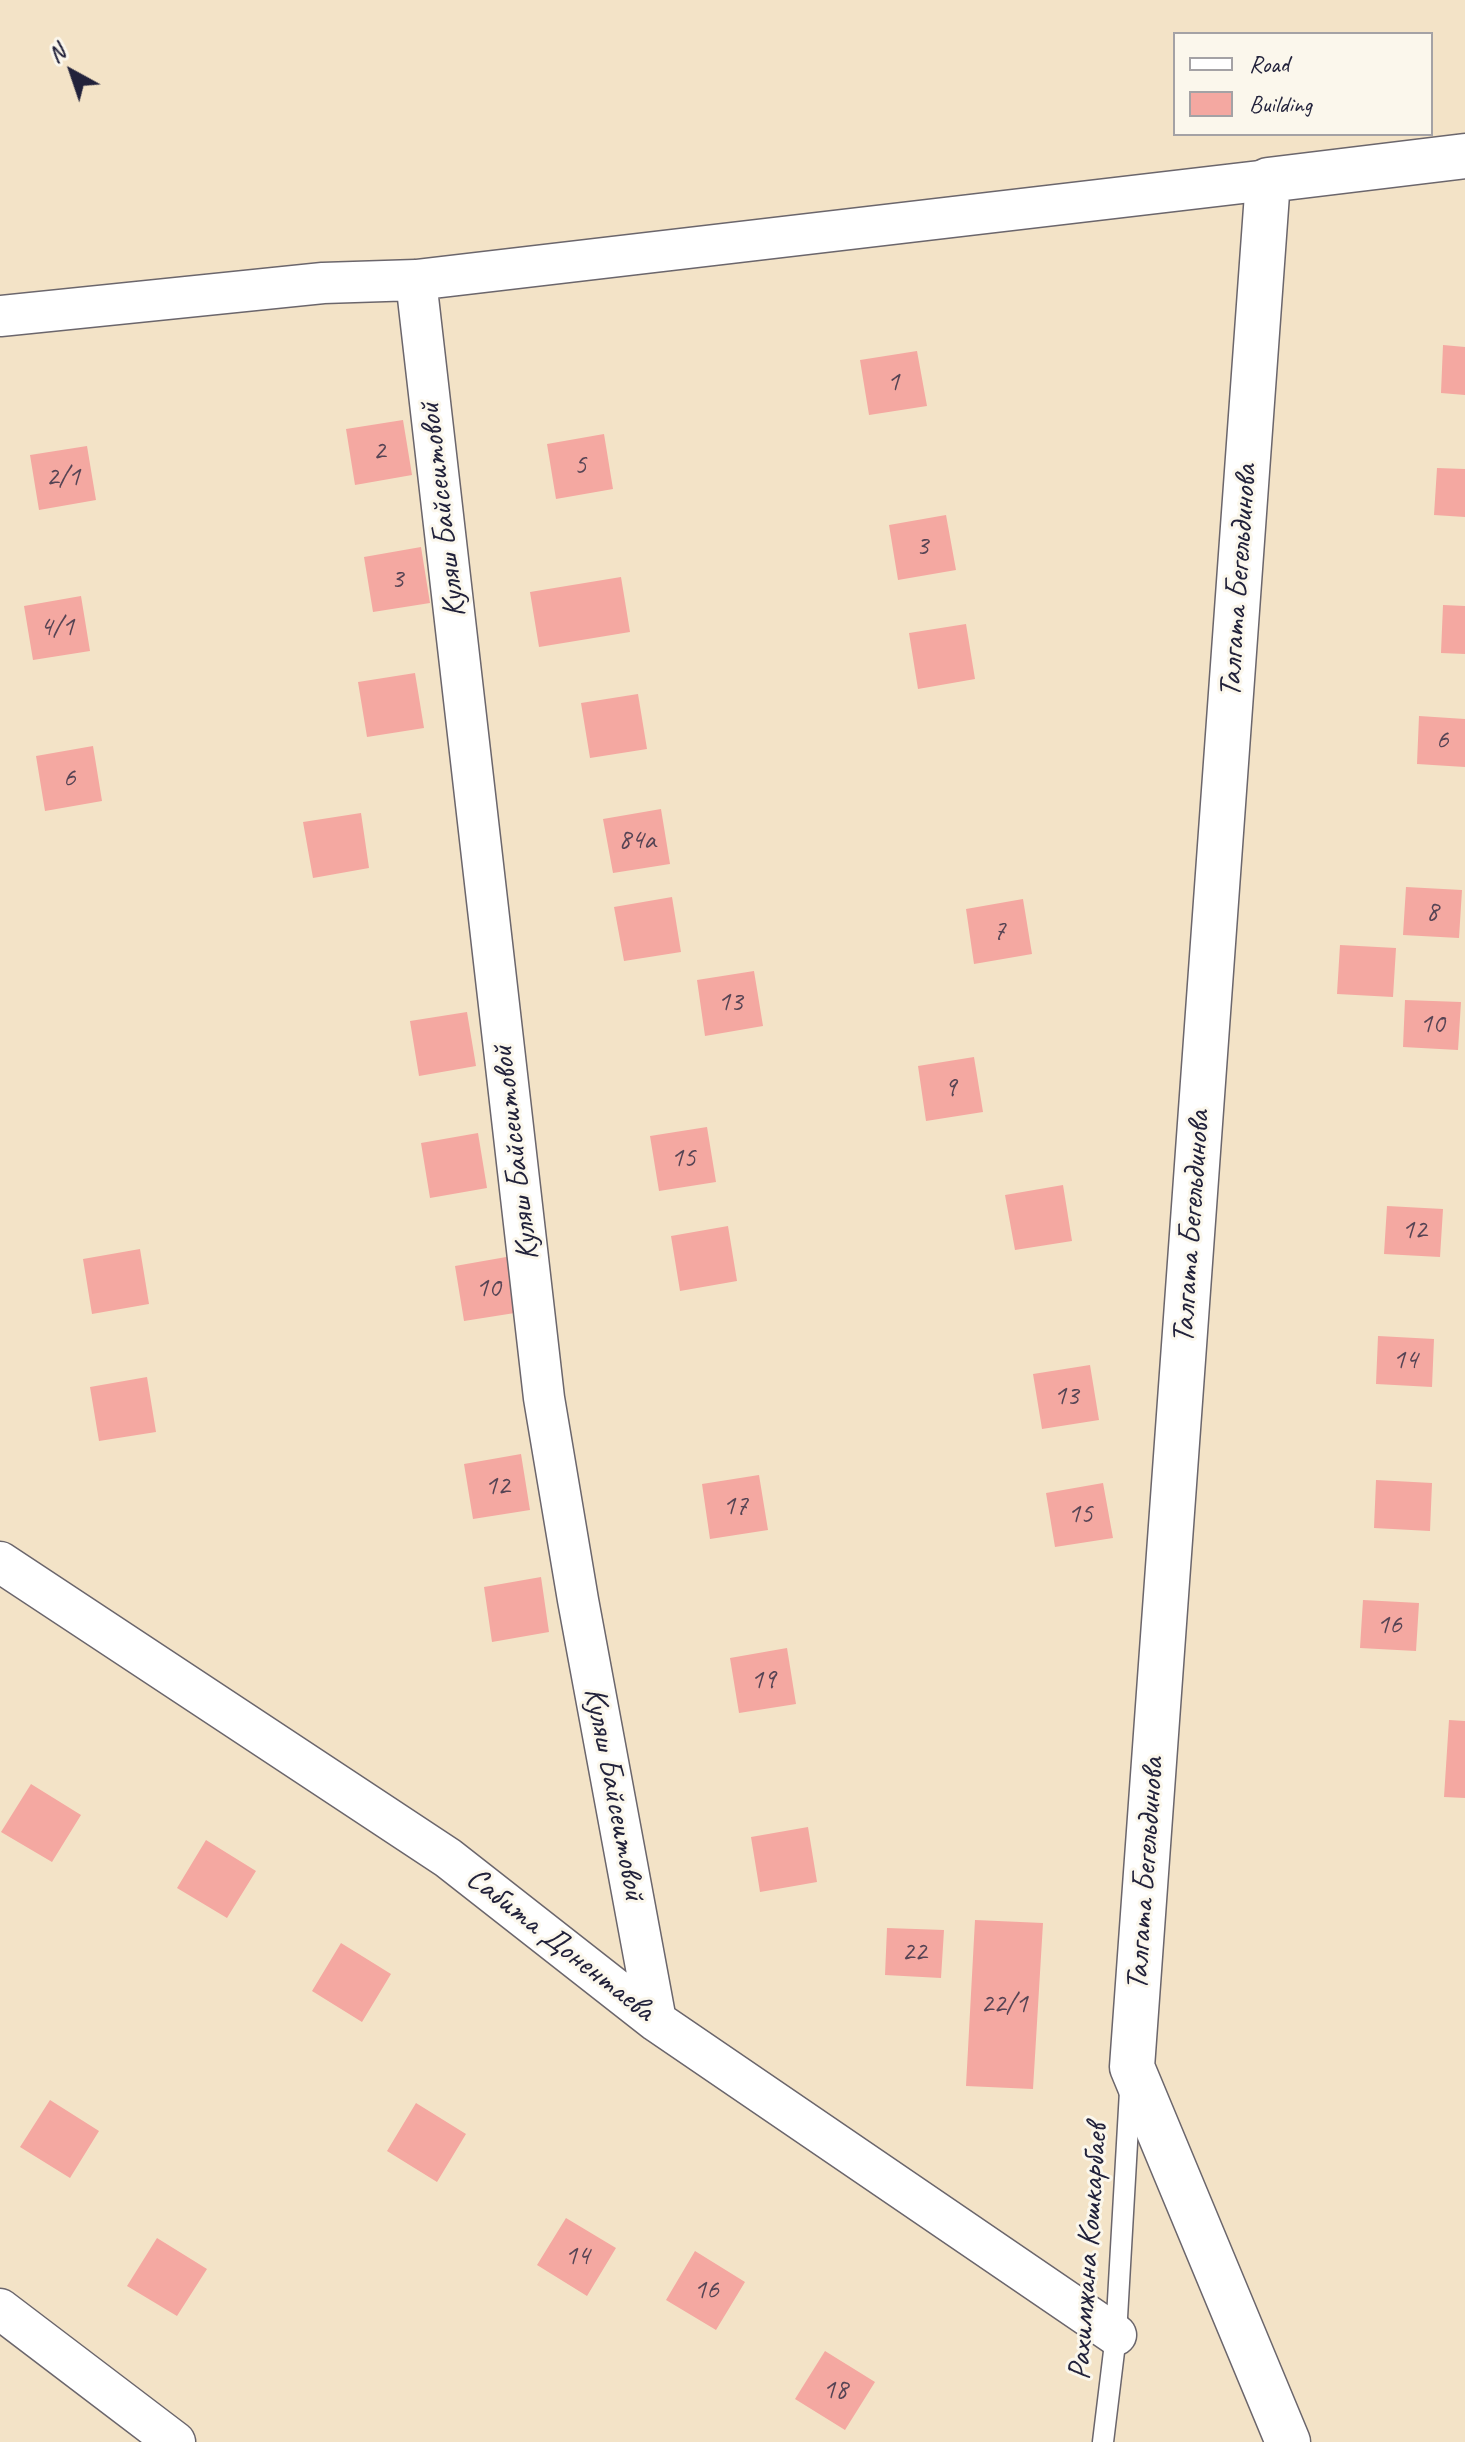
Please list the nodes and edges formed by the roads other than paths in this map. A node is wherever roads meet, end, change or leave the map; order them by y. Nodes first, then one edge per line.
1 (1465, 156) edge
2 (1268, 180) junction
3 (416, 280) junction
4 (0, 316) edge
5 (0, 1562) edge
6 (656, 2021) junction
7 (1132, 2067) junction
8 (0, 2309) edge
9 (1116, 2335) junction
10 (175, 2442) edge
11 (1103, 2442) edge
12 (1288, 2442) edge

1 - 2 street
2 - 3 street
2 - 7 street, Талгата Бегельдинова
3 - 4 street
3 - 6 street, Куляш Байсеитовой
5 - 6 street, Сабита Донентаева
6 - 9 street, Сабита Донентаева
7 - 9 lane, Рахимжана Кошкарбаев
7 - 12 street, Талгата Бегельдинова
8 - 10 street
9 - 11 lane, Рахимжана Кошкарбаев

